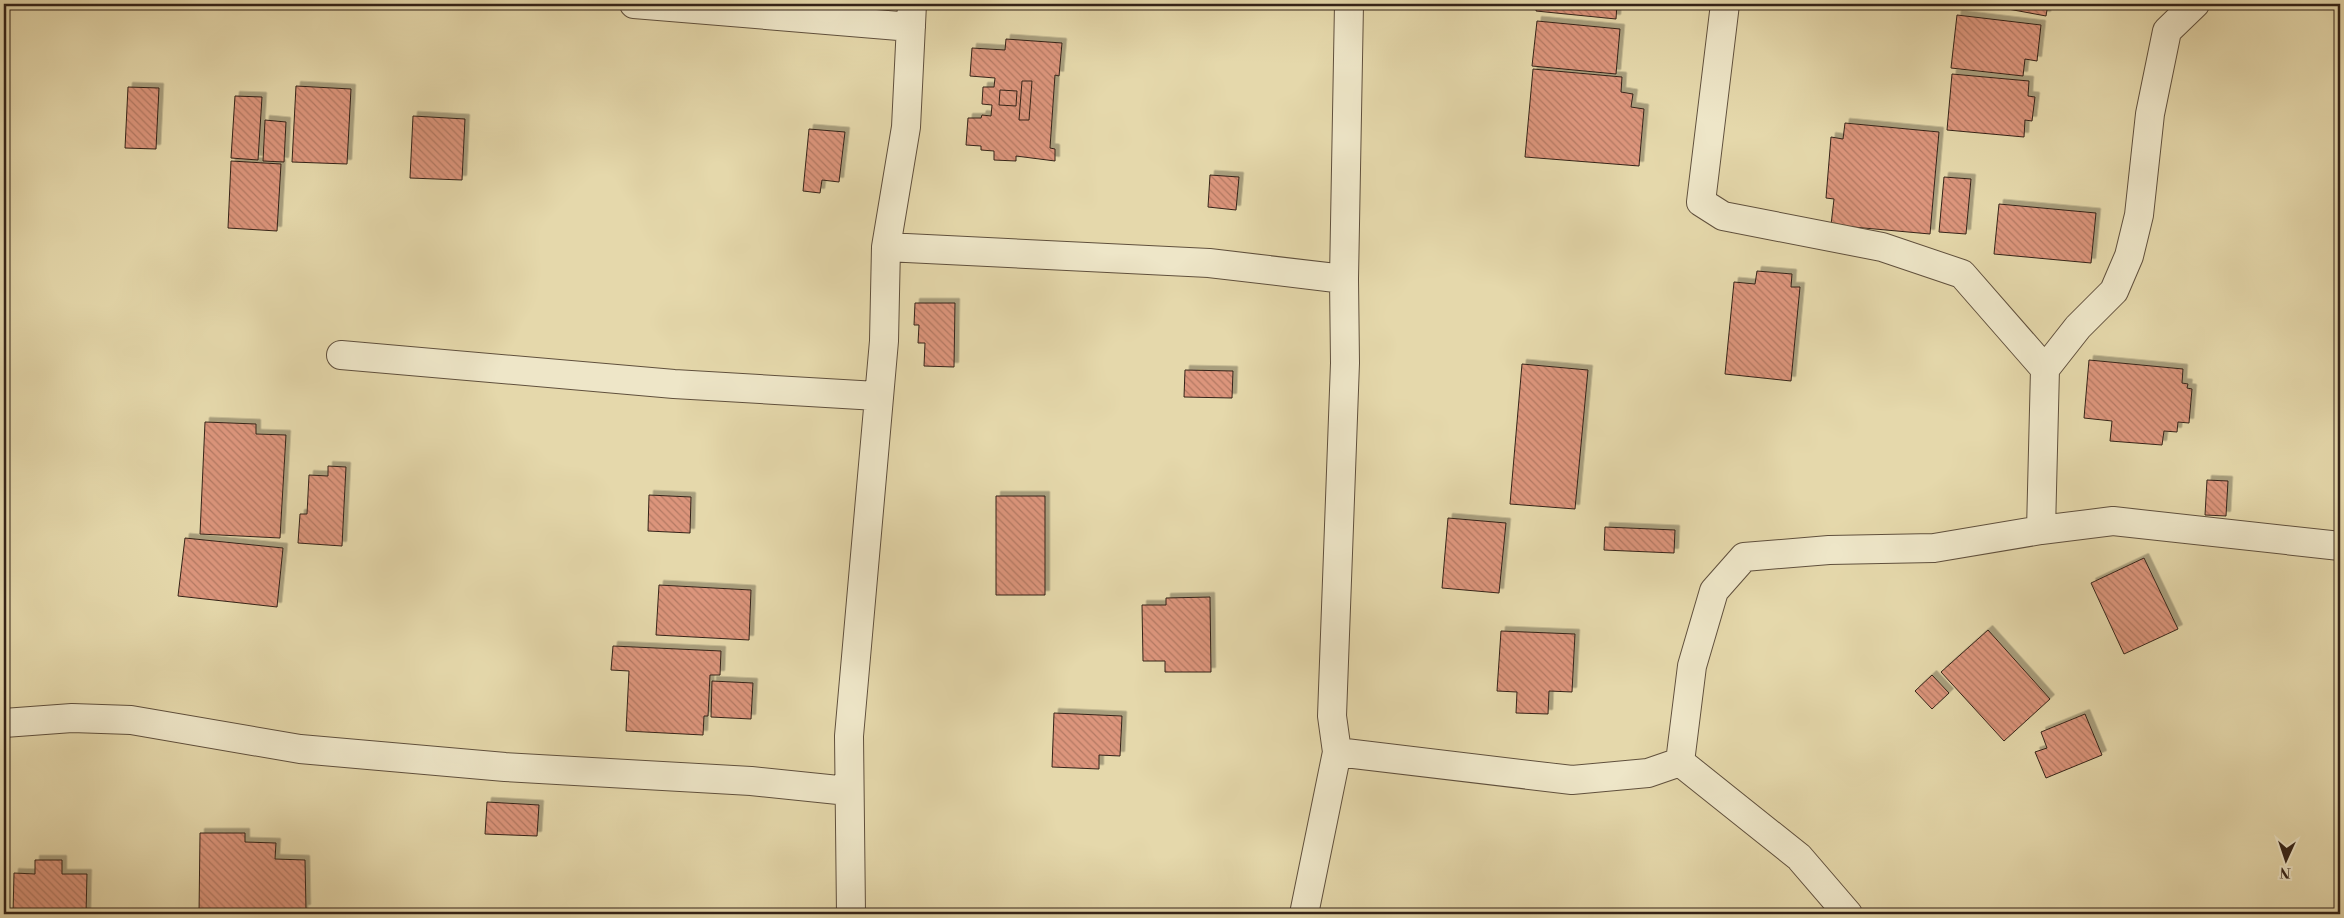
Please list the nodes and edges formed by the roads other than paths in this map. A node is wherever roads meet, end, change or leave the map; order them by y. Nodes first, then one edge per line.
1 (634, 4) edge
2 (1349, 4) edge
3 (1725, 4) edge
4 (2195, 4) edge
5 (912, 15) edge
6 (886, 248) junction
7 (1344, 279) junction
8 (340, 355) dead end
9 (2045, 369) junction
10 (878, 396) junction
11 (2041, 530) junction
12 (2340, 546) edge
13 (4, 723) edge
14 (1337, 752) junction
15 (1680, 762) junction
16 (848, 790) junction
17 (851, 914) edge
18 (1304, 914) edge
19 (1848, 914) edge

1 - 5 street
2 - 7 street
3 - 9 street
4 - 9 street
5 - 6 street
6 - 7 street
6 - 10 street
7 - 14 street
8 - 10 street
9 - 11 street
10 - 16 street
11 - 12 street
11 - 15 street
13 - 16 street
14 - 15 street
14 - 18 street
15 - 19 street
16 - 17 street

